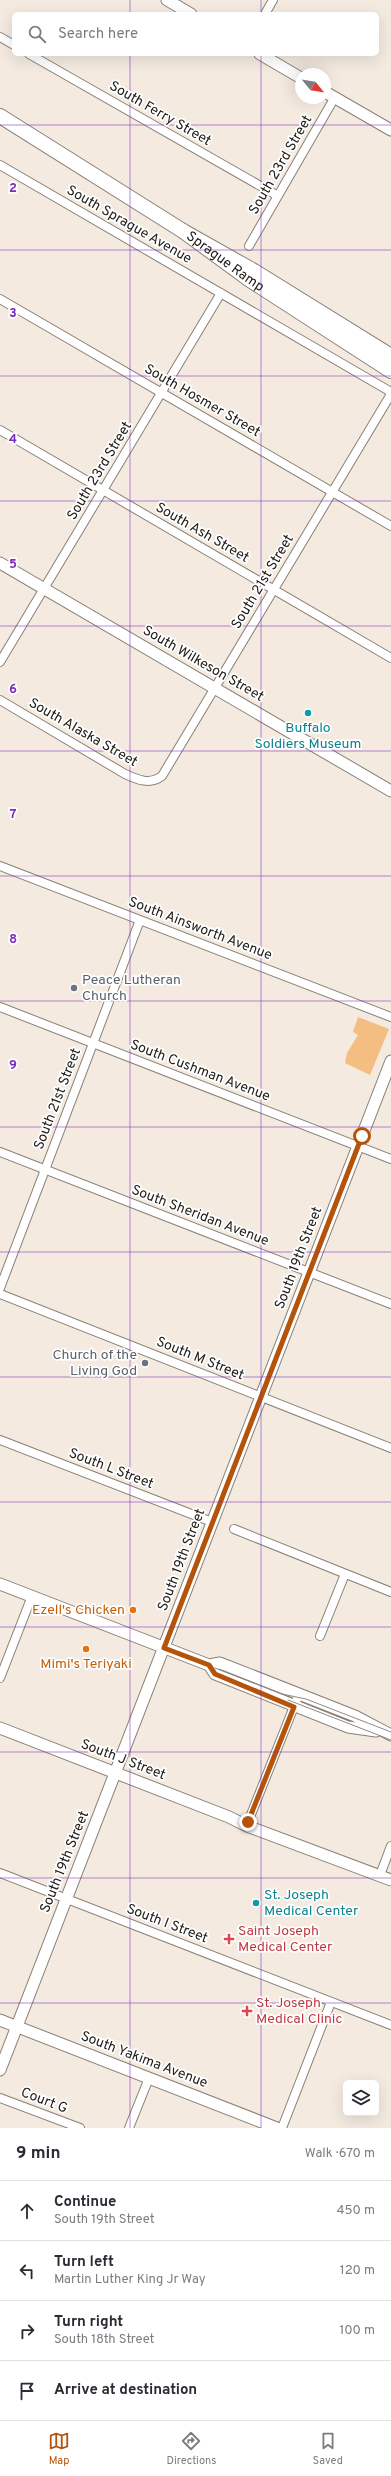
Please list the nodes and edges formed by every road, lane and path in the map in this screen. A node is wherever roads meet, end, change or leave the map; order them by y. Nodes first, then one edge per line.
1 (167, 0) edge
2 (273, 0) edge
3 (188, 12) edge
4 (266, 12) edge
5 (0, 37) edge
6 (12, 44) edge
7 (33, 56) edge
8 (263, 56) edge
9 (295, 74) edge
10 (331, 95) edge
11 (335, 97) junction
12 (0, 116) edge
13 (391, 130) edge
14 (0, 165) edge
15 (278, 196) junction
16 (183, 231) junction
17 (249, 246) dead end
18 (221, 292) junction
19 (0, 299) edge
20 (391, 356) edge
21 (391, 372) edge
22 (162, 393) junction
23 (391, 393) edge
24 (0, 430) edge
25 (103, 491) junction
26 (332, 492) junction
27 (391, 526) edge
28 (0, 563) edge
29 (45, 590) junction
30 (273, 590) junction
31 (391, 658) edge
32 (0, 662) edge
33 (215, 689) junction
34 (0, 700) edge
35 (155, 780) joint
36 (391, 791) edge
37 (0, 866) edge
38 (140, 920) junction
39 (0, 1007) edge
40 (391, 1017) edge
41 (93, 1043) junction
42 (391, 1061) edge
43 (358, 1147) junction
44 (0, 1152) edge
45 (391, 1159) edge
46 (44, 1169) junction
47 (310, 1272) junction
48 (0, 1288) edge
49 (0, 1294) edge
50 (391, 1304) edge
51 (261, 1397) junction
52 (0, 1440) edge
53 (391, 1448) edge
54 (212, 1522) junction
55 (234, 1529) dead end
56 (345, 1574) junction
57 (0, 1584) edge
58 (391, 1592) edge
59 (32, 1596) junction
60 (320, 1636) dead end
61 (164, 1648) junction
62 (209, 1665) junction
63 (0, 1678) edge
64 (300, 1694) junction
65 (294, 1707) junction
66 (0, 1728) edge
67 (380, 1731) junction
68 (391, 1735) edge
69 (115, 1773) junction
70 (235, 1819) junction
71 (248, 1822) junction
72 (264, 1831) junction
73 (391, 1846) edge
74 (0, 1873) edge
75 (380, 1875) junction
76 (391, 1880) edge
77 (66, 1899) junction
78 (331, 2002) junction
79 (0, 2020) edge
80 (391, 2025) edge
81 (17, 2027) junction
82 (0, 2070) edge
83 (149, 2078) junction
84 (0, 2098) edge
85 (80, 2128) edge
86 (129, 2128) edge
87 (277, 2128) edge
88 (282, 2128) edge

1 - 3 main road
2 - 4 street
5 - 6 street
7 - 15 street, South Ferry Street
8 - 9 main road
10 - 11 main road
11 - 13 main road
11 - 15 street, South 23rd Street
12 - 16 highway
14 - 18 street, South Sprague Avenue
15 - 17 street, South 23rd Street
16 - 20 highway, Sprague Ramp
16 - 21 highway, Sprague Ramp
18 - 22 street, South 23rd Street
18 - 23 street, South Sprague Avenue
19 - 22 street, South Hosmer Street
22 - 25 street, South 23rd Street
22 - 26 street, South Hosmer Street
23 - 26 street, South 21st Street
24 - 25 street, South Ash Street
25 - 29 street, South 23rd Street
25 - 30 street, South Ash Street
26 - 27 street, South Hosmer Street
26 - 30 street, South 21st Street
28 - 29 main road, South Wilkeson Street
29 - 32 street, South 23rd Street
29 - 33 main road, South Wilkeson Street
30 - 31 street, South Ash Street
30 - 33 street, South 21st Street
33 - 35 street, South 21st Street
33 - 36 main road, South Wilkeson Street
34 - 35 street, South Alaska Street
37 - 38 street, South Ainsworth Avenue
38 - 40 street, South Ainsworth Avenue
38 - 41 street, South 21st Street
39 - 41 street, South Cushman Avenue
41 - 43 street, South Cushman Avenue
41 - 46 street, South 21st Street
42 - 43 main road, South 19th Street
43 - 45 street, South Cushman Avenue
43 - 47 main road, South 19th Street
44 - 46 street, South Sheridan Avenue
46 - 47 street, South Sheridan Avenue
46 - 48 street, South 21st Street
47 - 50 street, South Sheridan Avenue
47 - 51 main road, South 19th Street
49 - 51 street, South M Street
51 - 53 street, South M Street
51 - 54 main road, South 19th Street
52 - 54 street, South L Street
54 - 61 main road, South 19th Street
55 - 56 street
56 - 58 street
56 - 60 street
57 - 59 main road
59 - 61 main road
59 - 63 street
61 - 62 main road
61 - 69 main road, South 19th Street
62 - 64 main road
62 - 65 main road
64 - 65 street
64 - 67 main road
65 - 67 main road
65 - 71 street
66 - 69 main road, South J Street
67 - 68 main road
69 - 70 main road, South J Street
69 - 77 main road, South 19th Street
70 - 71 main road
70 - 72 main road
71 - 72 main road
72 - 75 main road
73 - 75 street
74 - 77 street, South I Street
75 - 76 main road
77 - 78 street, South I Street
77 - 81 main road, South 19th Street
78 - 80 street, South I Street
78 - 88 street
79 - 81 main road, South Yakima Avenue
81 - 82 main road, South 19th Street
81 - 83 main road, South Yakima Avenue
83 - 86 street
83 - 87 main road, South Yakima Avenue
84 - 85 street, Court G

